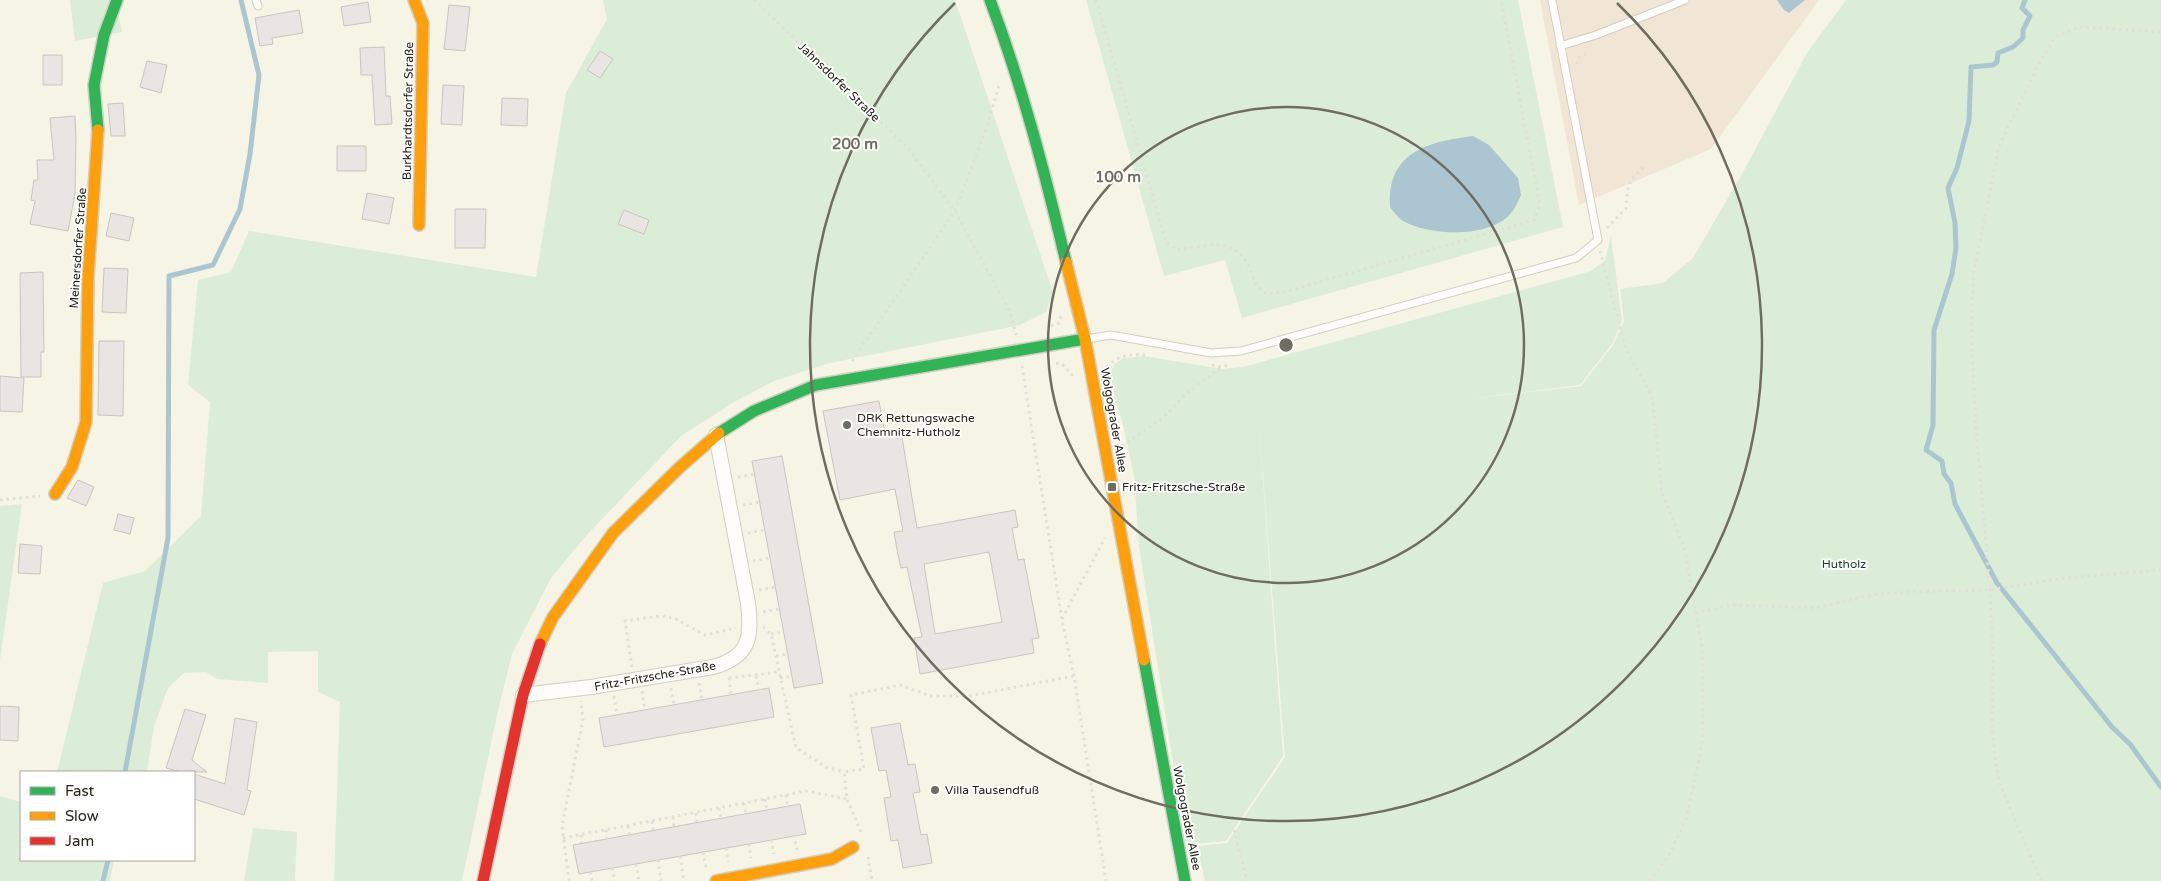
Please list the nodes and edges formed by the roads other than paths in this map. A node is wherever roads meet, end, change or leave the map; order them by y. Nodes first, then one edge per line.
1 (117, 0) edge
2 (414, 0) edge
3 (990, 0) edge
4 (1552, 0) edge
5 (1685, 0) edge
6 (1560, 46) junction
7 (419, 225) dead end
8 (1085, 340) junction
9 (716, 436) junction
10 (56, 494) road end
11 (523, 695) junction
12 (854, 848) dead end
13 (482, 881) edge
14 (716, 881) edge
15 (1185, 881) edge

1 - 10 street, Meinersdorfer Straße
2 - 7 street, Burkhardtsdorfer Straße
3 - 8 street, Wolgograder Allee
4 - 6 lane
5 - 6 lane
6 - 8 lane
8 - 9 street
8 - 15 street, Wolgograder Allee
9 - 11 street
9 - 11 street, Fritz-Fritzsche-Straße
11 - 13 street
12 - 14 street

